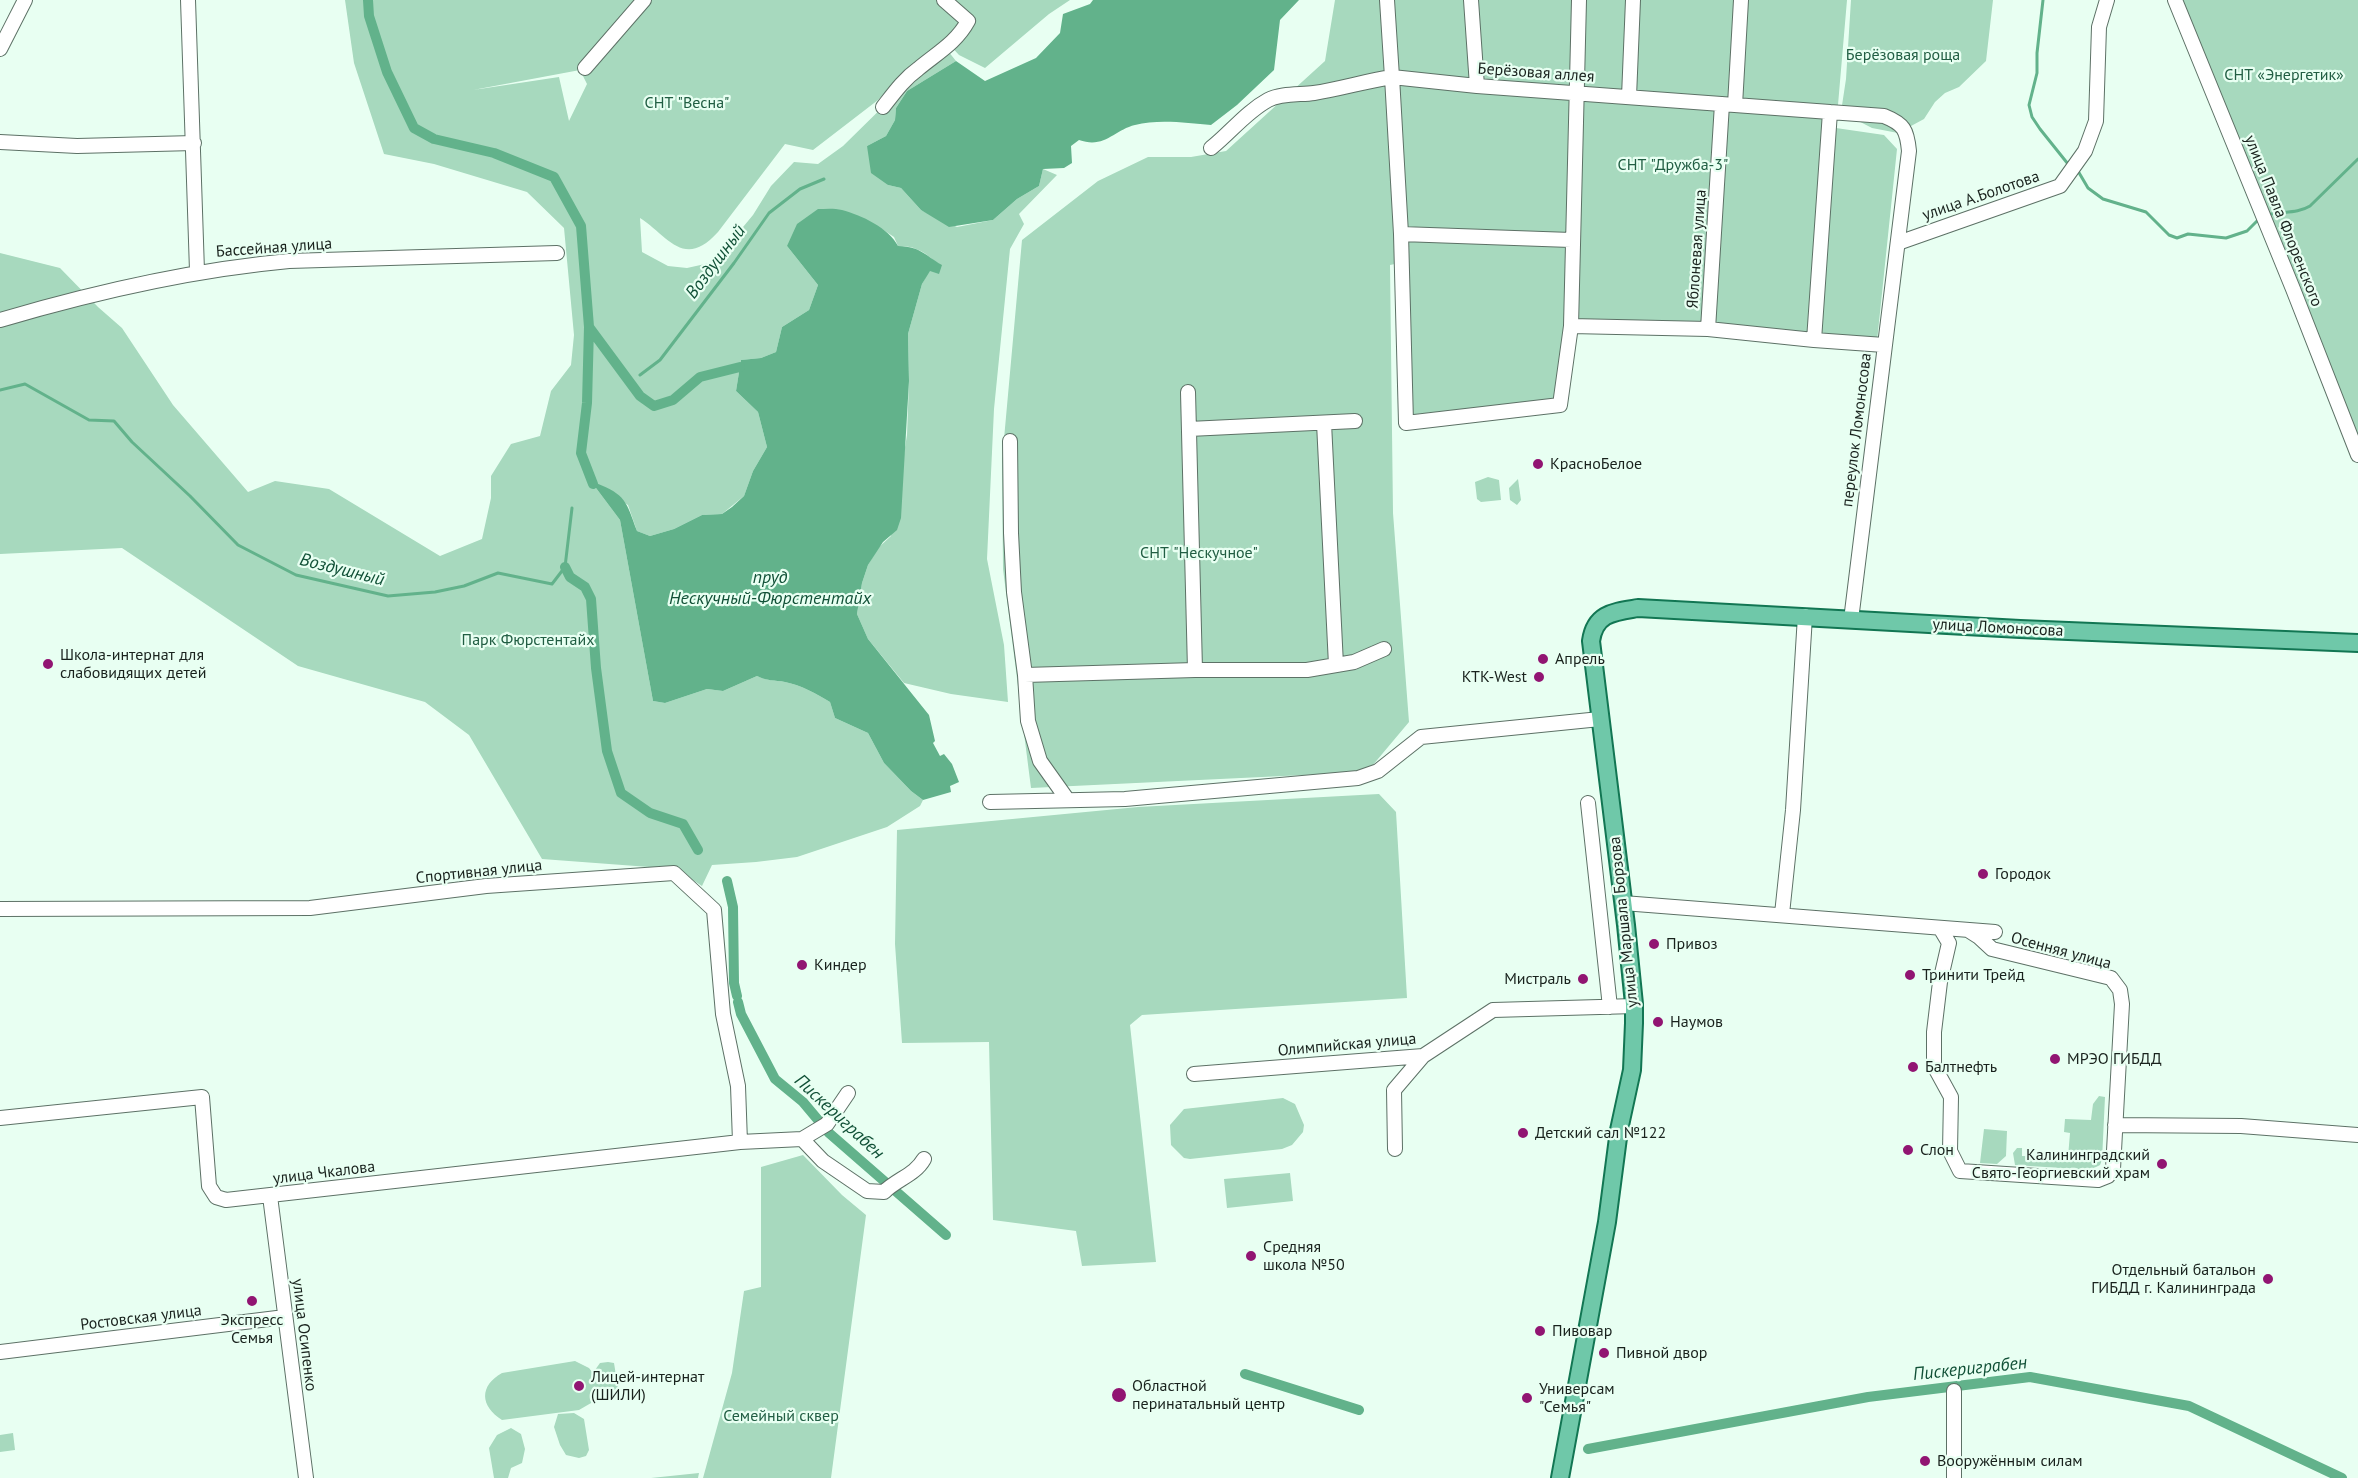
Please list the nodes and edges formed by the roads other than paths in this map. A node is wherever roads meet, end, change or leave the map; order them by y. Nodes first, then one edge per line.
1 (25, 0) edge
2 (188, 0) edge
3 (644, 0) edge
4 (944, 0) edge
5 (1387, 0) edge
6 (1471, 0) edge
7 (1579, 0) edge
8 (1633, 0) edge
9 (1741, 0) edge
10 (2107, 0) edge
11 (2175, 0) edge
12 (0, 49) edge
13 (585, 68) dead end
14 (1392, 77) junction
15 (1477, 86) junction
16 (1575, 93) junction
17 (1629, 97) junction
18 (1729, 104) junction
19 (883, 106) dead end
20 (1830, 112) junction
21 (0, 142) edge
22 (194, 144) junction
23 (1211, 148) dead end
24 (1401, 234) junction
25 (1571, 240) junction
26 (1898, 243) junction
27 (557, 253) dead end
28 (198, 271) junction
29 (0, 320) edge
30 (1570, 326) junction
31 (1708, 329) junction
32 (1814, 340) junction
33 (1884, 345) junction
34 (1188, 392) dead end
35 (1355, 421) dead end
36 (1324, 423) junction
37 (1189, 429) junction
38 (1010, 441) dead end
39 (2358, 456) edge
40 (1638, 608) joint
41 (1805, 616) junction
42 (1851, 621) junction
43 (2358, 644) edge
44 (1384, 649) dead end
45 (1336, 665) junction
46 (1195, 670) junction
47 (1025, 675) junction
48 (1600, 719) junction
49 (1067, 799) junction
50 (990, 802) dead end
51 (1588, 803) dead end
52 (1623, 903) junction
53 (0, 909) edge
54 (1782, 914) junction
55 (1940, 928) junction
56 (1968, 930) junction
57 (1995, 932) dead end
58 (1635, 1006) junction
59 (1610, 1007) junction
60 (1422, 1056) junction
61 (1194, 1074) dead end
62 (849, 1093) dead end
63 (0, 1118) edge
64 (2115, 1125) junction
65 (2358, 1135) edge
66 (802, 1139) junction
67 (740, 1142) junction
68 (1395, 1149) dead end
69 (924, 1159) dead end
70 (270, 1196) junction
71 (285, 1317) junction
72 (0, 1352) edge
73 (1954, 1391) dead end
74 (306, 1478) edge
75 (1560, 1478) edge
76 (1954, 1478) edge

1 - 12 street
2 - 22 street
3 - 13 street
4 - 19 street
5 - 14 street
6 - 15 street
7 - 16 street
8 - 17 street
9 - 18 street, Яблоневая улица
10 - 26 street, улица А.Болотова
11 - 39 street, улица Павла Флоренского
14 - 15 street, Берёзовая аллея
14 - 23 street, Берёзовая аллея
14 - 24 street
15 - 16 street, Берёзовая аллея
16 - 17 street, Берёзовая аллея
16 - 25 street
17 - 18 street, Берёзовая аллея
18 - 20 street, Берёзовая аллея
18 - 31 street, Яблоневая улица
20 - 26 street, Берёзовая аллея
20 - 32 street
21 - 22 street
22 - 28 street
24 - 25 street
24 - 30 street
25 - 30 street
26 - 33 street, переулок Ломоносова
27 - 28 street, Бассейная улица
28 - 29 street, Бассейная улица
30 - 31 street
31 - 32 street, Яблоневая улица
32 - 33 street, Яблоневая улица
33 - 42 street, переулок Ломоносова
34 - 37 street
35 - 36 street
36 - 37 street
36 - 45 street
37 - 46 street
38 - 47 street
40 - 41 main road, улица Ломоносова
40 - 48 main road, улица Маршала Борзова
41 - 42 main road, улица Ломоносова
41 - 54 street
42 - 43 main road, улица Ломоносова
44 - 45 street
45 - 46 street
46 - 47 street
47 - 49 street
48 - 49 street
48 - 52 main road, улица Маршала Борзова
49 - 50 street
51 - 59 street
52 - 54 street, Осенняя улица
52 - 58 main road, улица Маршала Борзова
53 - 67 street, Спортивная улица
54 - 55 street, Осенняя улица
55 - 56 street, Осенняя улица
55 - 64 street, Осенняя улица
56 - 57 street, Осенняя улица
56 - 64 street, Осенняя улица
58 - 59 street, Олимпийская улица
58 - 75 main road, улица Маршала Борзова
59 - 60 street, Олимпийская улица
60 - 61 street, Олимпийская улица
60 - 68 street
62 - 66 street
63 - 70 street, улица Чкалова
64 - 65 street
66 - 67 street, улица Чкалова
66 - 69 street
67 - 70 street, улица Чкалова
70 - 71 street, улица Осипенко
71 - 72 street, Ростовская улица
71 - 74 street, улица Осипенко
73 - 76 street

